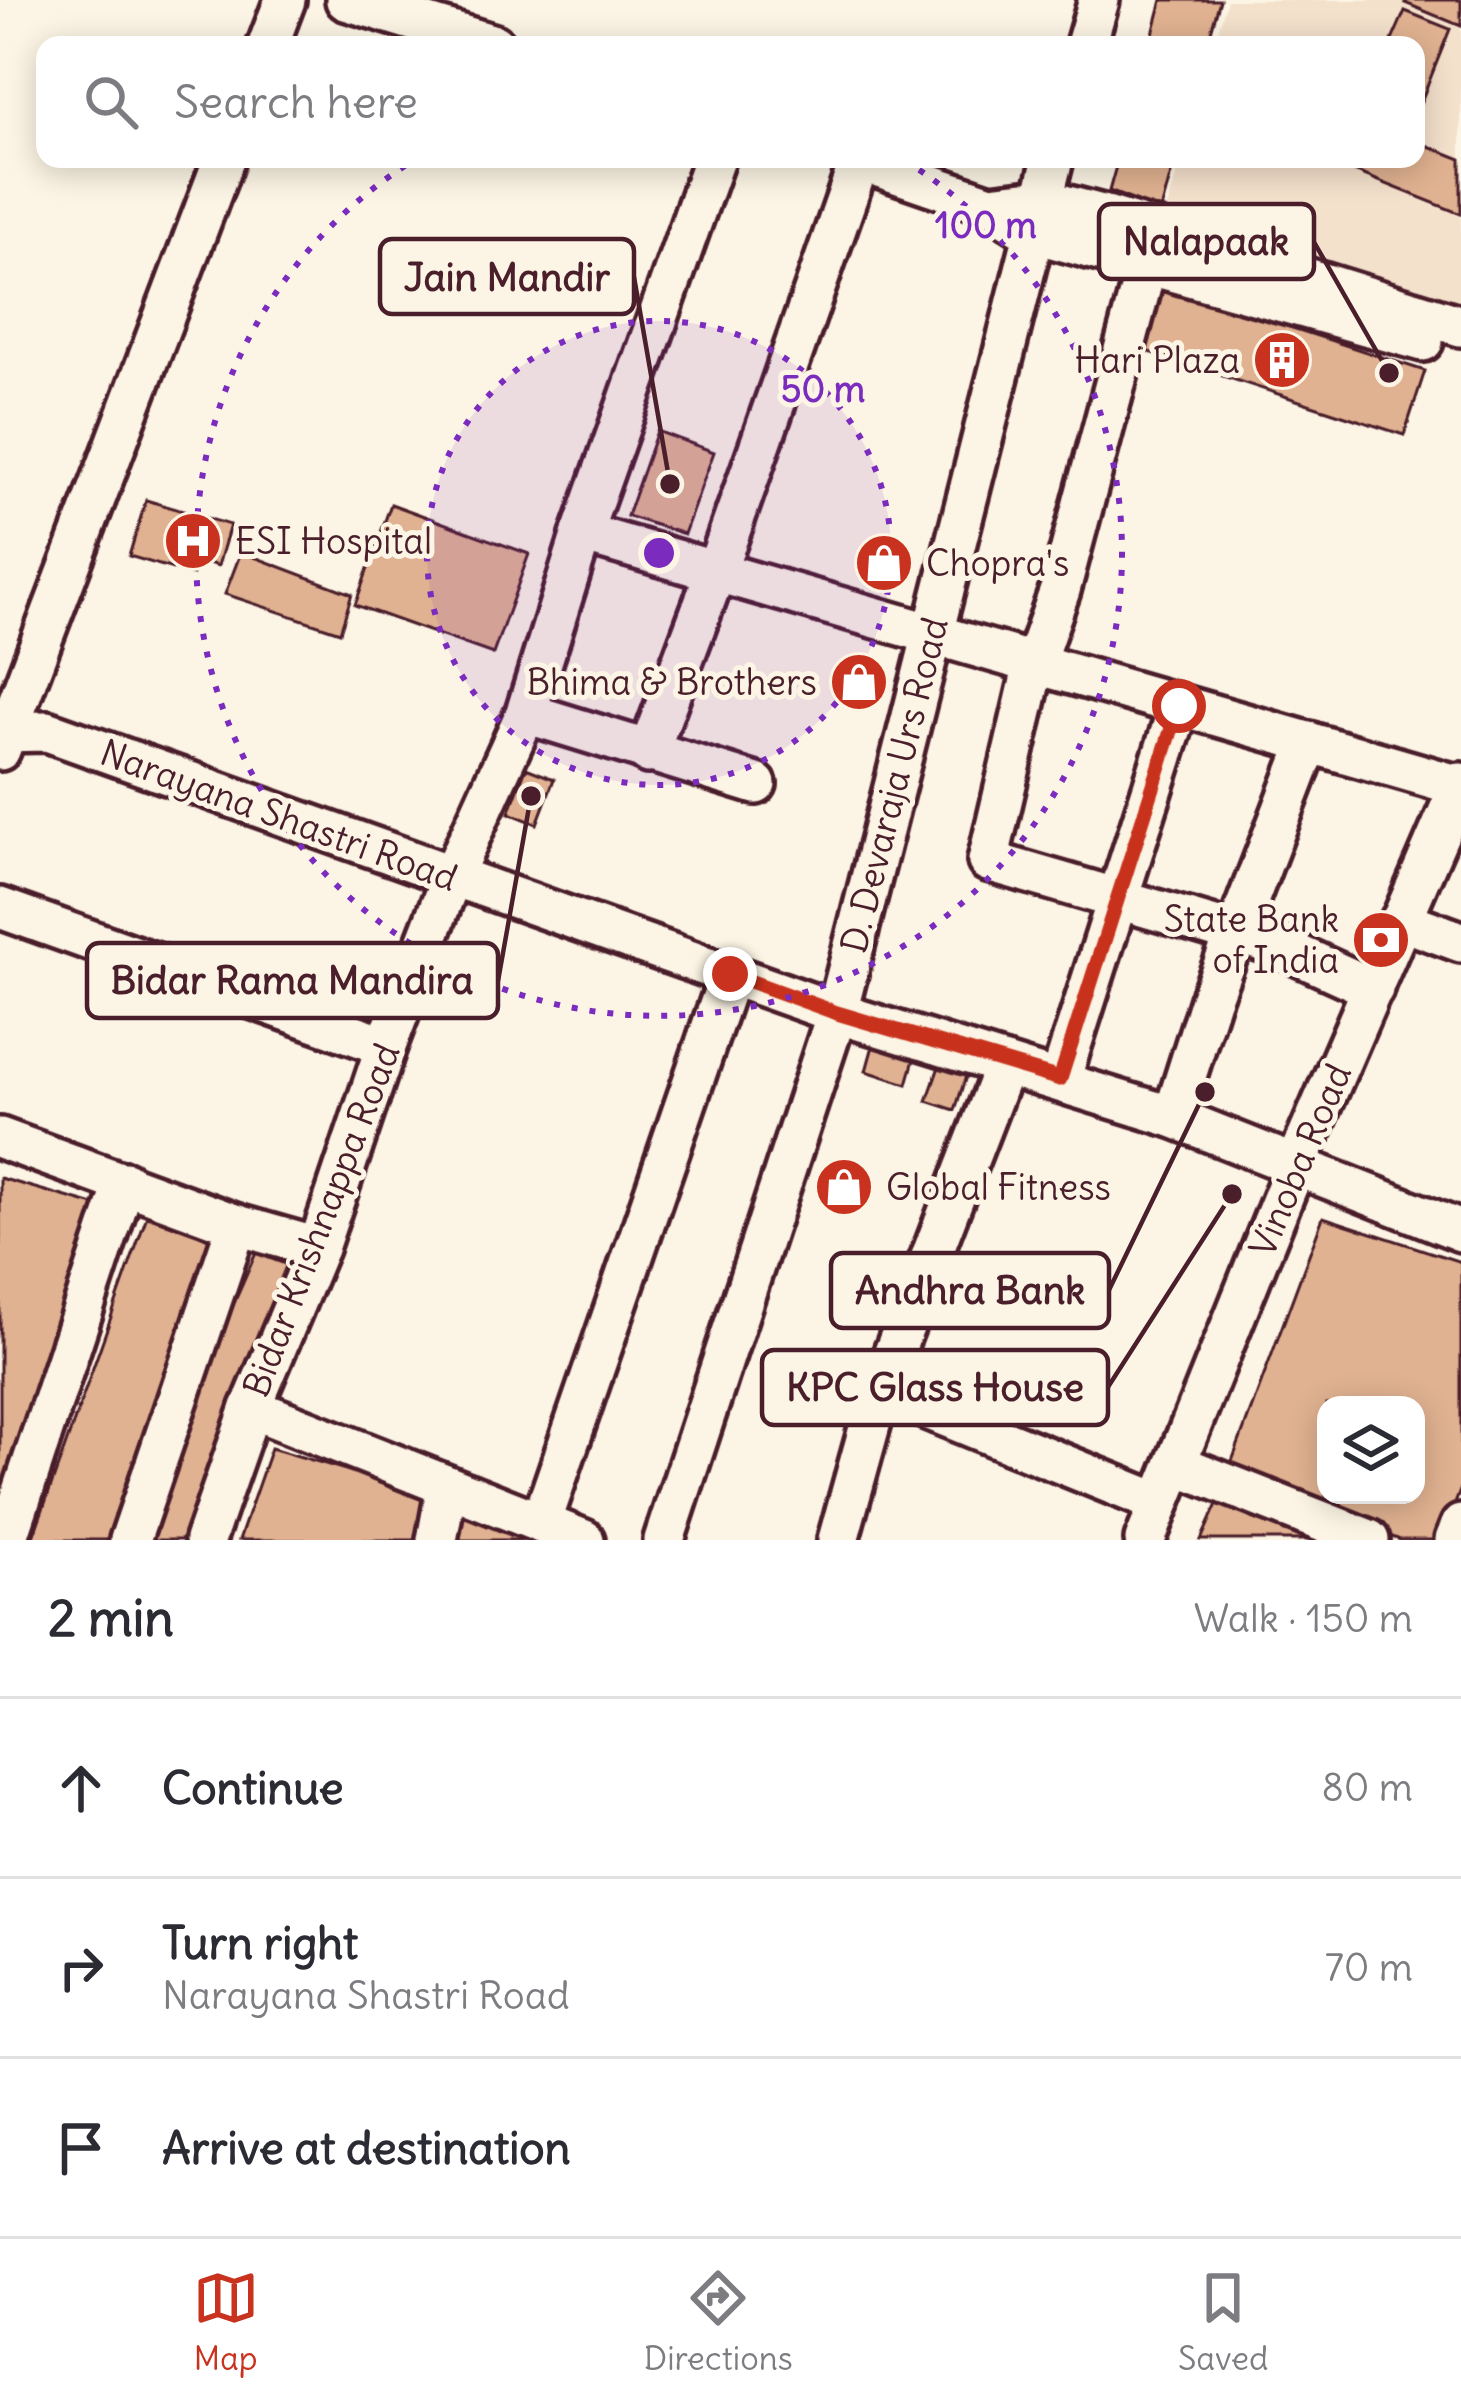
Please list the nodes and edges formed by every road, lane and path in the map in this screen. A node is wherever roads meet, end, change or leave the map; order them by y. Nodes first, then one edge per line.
1 (285, 0) edge
2 (346, 0) edge
3 (1099, 0) edge
4 (271, 36) edge
5 (464, 36) edge
6 (1089, 36) edge
7 (220, 168) edge
8 (711, 168) edge
9 (855, 168) edge
10 (881, 168) edge
11 (1050, 168) edge
12 (1036, 215) junction
13 (1152, 247) junction
14 (1461, 326) edge
15 (1461, 351) edge
16 (583, 533) junction
17 (716, 574) junction
18 (931, 635) junction
19 (1034, 664) junction
20 (10, 693) edge
21 (1179, 706) junction
22 (526, 713) junction
23 (47, 731) junction
24 (2, 739) edge
25 (1309, 742) junction
26 (648, 753) junction
27 (757, 784) dead end
28 (1460, 784) edge
29 (451, 878) junction
30 (1118, 897) junction
31 (0, 908) edge
32 (1401, 920) junction
33 (1236, 933) junction
34 (1461, 941) edge
35 (730, 974) junction
36 (1373, 989) junction
37 (837, 1013) junction
38 (386, 1046) junction
39 (1005, 1065) junction
40 (1060, 1079) junction
41 (1173, 1117) junction
42 (0, 1138) edge
43 (1294, 1167) junction
44 (125, 1182) junction
45 (236, 1225) junction
46 (1461, 1231) edge
47 (318, 1248) junction
48 (865, 1383) junction
49 (250, 1408) junction
50 (1176, 1464) junction
51 (447, 1486) junction
52 (1152, 1522) edge
53 (541, 1523) junction
54 (1461, 1526) edge
55 (7, 1540) edge
56 (130, 1540) edge
57 (205, 1540) edge
58 (437, 1540) edge
59 (584, 1540) edge
60 (664, 1540) edge
61 (838, 1540) edge
62 (1369, 1540) edge
63 (1455, 1540) edge

1 - 4 street
2 - 5 street
3 - 6 street
7 - 20 street
8 - 16 street, Bidar Krishnappa Road
9 - 17 street
10 - 12 street
11 - 12 street, D. Devaraja Urs Road
12 - 13 street
12 - 18 street, D. Devaraja Urs Road
13 - 14 street
13 - 15 street
13 - 19 street
16 - 17 street
16 - 22 street, Bidar Krishnappa Road
17 - 18 street
17 - 26 street
18 - 19 street
18 - 37 street, D. Devaraja Urs Road
19 - 21 street
19 - 30 street
20 - 23 street
20 - 24 street
21 - 25 street
21 - 30 street
22 - 26 street
22 - 29 street, Bidar Krishnappa Road
23 - 24 street, Narayana Shastri Road
23 - 29 street, Narayana Shastri Road
25 - 28 street
25 - 33 street
26 - 27 street
28 - 32 street, Vinoba Road
29 - 35 street, Narayana Shastri Road
29 - 38 street, Bidar Krishnappa Road
30 - 33 street
30 - 40 street
31 - 38 street
32 - 34 street
32 - 36 street, Vinoba Road
33 - 36 street
33 - 41 street
35 - 37 street, Narayana Shastri Road
35 - 53 street
36 - 43 street, Vinoba Road
37 - 39 street, Narayana Shastri Road
37 - 60 street, D. Devaraja Urs Road
38 - 47 street, Bidar Krishnappa Road
39 - 40 street, Narayana Shastri Road
39 - 48 street
40 - 41 street, Narayana Shastri Road
41 - 43 street, Narayana Shastri Road
42 - 44 street
43 - 46 street, Narayana Shastri Road
43 - 50 street, Vinoba Road
44 - 45 street
44 - 55 street
45 - 47 street
45 - 56 street
47 - 49 street, Bidar Krishnappa Road
48 - 52 street
48 - 61 street
49 - 51 street
49 - 57 street, Bidar Krishnappa Road
50 - 52 street, Vinoba Road
50 - 62 street
51 - 53 street
51 - 58 street
53 - 59 street
54 - 63 street

